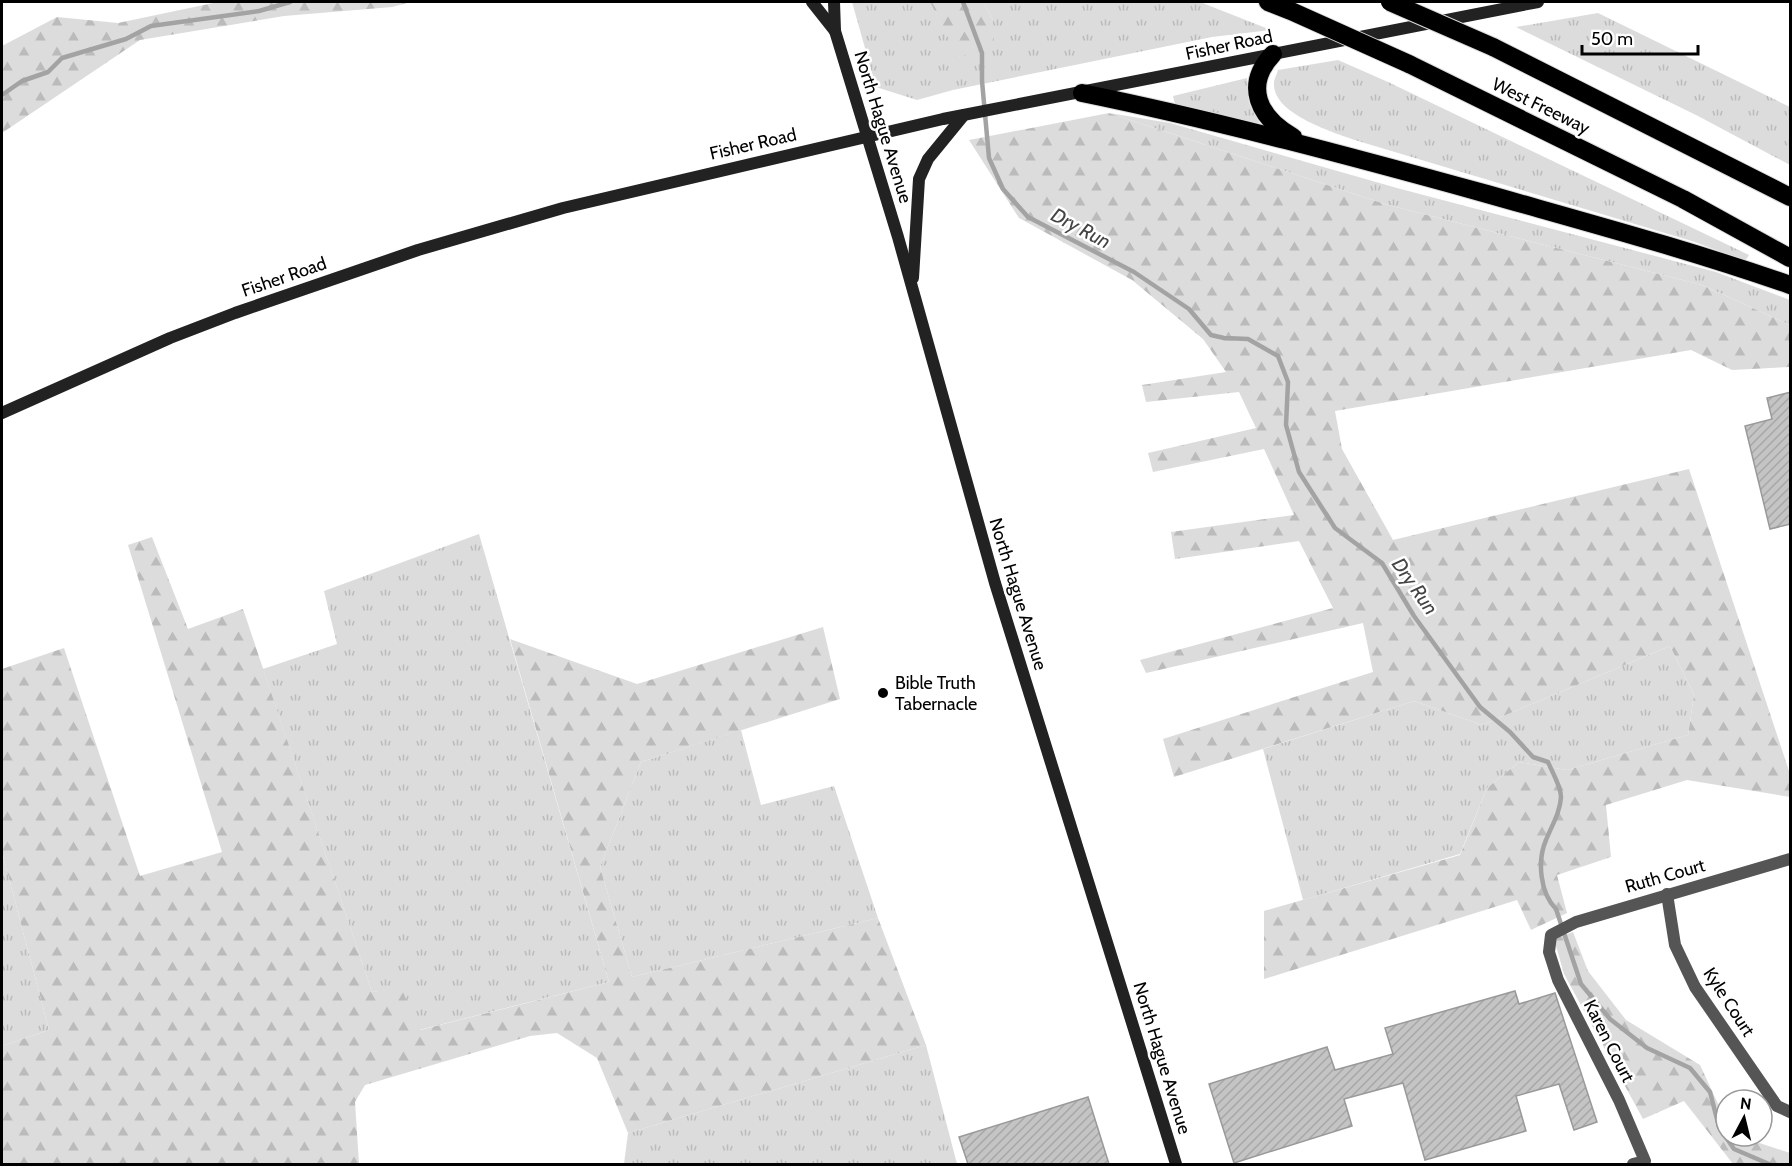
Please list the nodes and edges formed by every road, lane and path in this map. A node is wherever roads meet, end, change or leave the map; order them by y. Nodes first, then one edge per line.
1 (812, 2) edge
2 (834, 2) edge
3 (1268, 2) edge
4 (1390, 2) edge
5 (1538, 2) edge
6 (835, 31) junction
7 (1273, 54) junction
8 (1083, 93) junction
9 (964, 115) junction
10 (868, 136) junction
11 (1305, 144) junction
12 (1791, 197) edge
13 (1791, 258) edge
14 (1791, 285) edge
15 (912, 291) junction
16 (2, 413) edge
17 (1791, 859) edge
18 (1667, 894) junction
19 (1551, 935) joint
20 (1791, 1112) edge
21 (1639, 1163) edge
22 (1176, 1164) edge

1 - 6 main road, North Hague Avenue
2 - 6 main road, North Hague Avenue
3 - 13 highway, West Freeway, bridge
4 - 12 highway, West Freeway, bridge
5 - 7 main road, Fisher Road
6 - 10 main road, North Hague Avenue
7 - 8 main road, Fisher Road
7 - 11 highway
8 - 9 main road, Fisher Road
8 - 11 highway
9 - 10 main road, Fisher Road
9 - 15 main road
10 - 15 main road, North Hague Avenue
10 - 16 main road, Fisher Road
11 - 14 highway
15 - 22 main road, North Hague Avenue
17 - 18 street, Ruth Court
18 - 19 street, Ruth Court
18 - 20 street, Kyle Court
19 - 21 street, Karen Court

